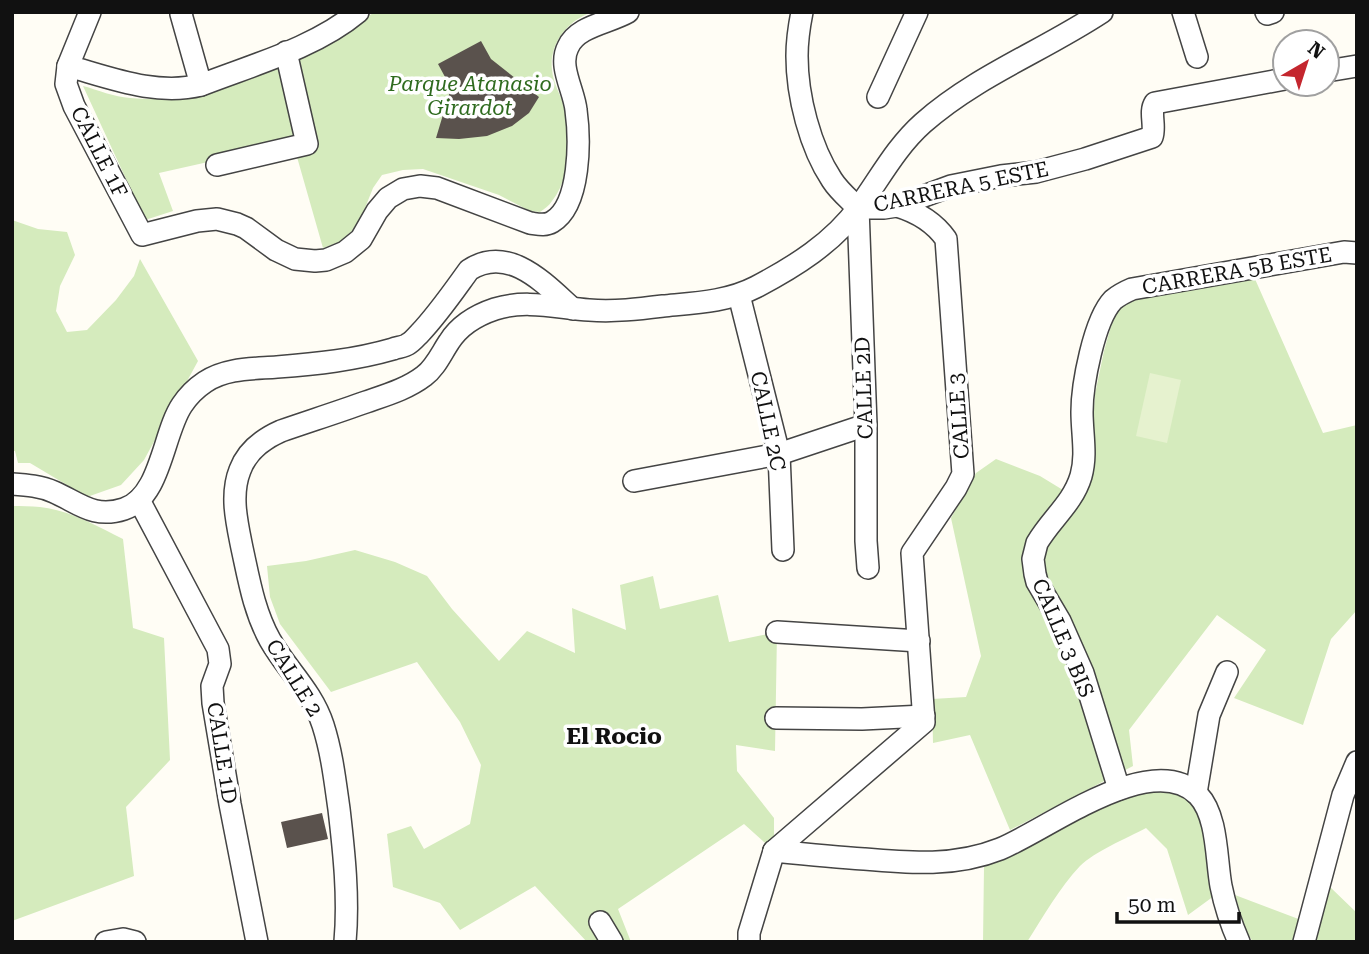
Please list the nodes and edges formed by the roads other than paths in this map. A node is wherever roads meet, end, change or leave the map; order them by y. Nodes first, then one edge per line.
1 (90, 12) edge
2 (358, 12) edge
3 (628, 12) edge
4 (802, 12) edge
5 (917, 12) edge
6 (1102, 12) edge
7 (1183, 12) edge
8 (181, 13) edge
9 (286, 52) junction
10 (1196, 57) dead end
11 (68, 66) junction
12 (1271, 82) edge
13 (201, 85) junction
14 (878, 97) dead end
15 (217, 166) dead end
16 (897, 206) junction
17 (858, 208) junction
18 (1352, 251) edge
19 (739, 295) junction
20 (1118, 296) joint
21 (573, 309) junction
22 (866, 425) junction
23 (779, 454) junction
24 (245, 460) joint
25 (634, 481) dead end
26 (12, 484) edge
27 (139, 500) junction
28 (783, 550) dead end
29 (868, 568) dead end
30 (777, 632) dead end
31 (919, 641) junction
32 (1227, 672) dead end
33 (776, 718) dead end
34 (924, 719) junction
35 (1357, 762) edge
36 (1119, 789) junction
37 (1196, 793) junction
38 (774, 852) junction
39 (600, 922) dead end
40 (106, 942) edge
41 (135, 942) edge
42 (257, 942) edge
43 (345, 942) edge
44 (612, 942) edge
45 (750, 942) edge
46 (1240, 942) edge
47 (1304, 942) edge

1 - 11 street
2 - 9 street
3 - 11 street, CALLE 1F
4 - 17 street
5 - 14 street
6 - 17 street
7 - 10 street
8 - 13 street
9 - 13 street
9 - 15 street
11 - 13 street
12 - 16 street, CARRERA 5 ESTE
16 - 17 street, CARRERA 5 ESTE
16 - 31 street, CALLE 3
17 - 19 street, CARRERA 5 ESTE
17 - 22 street, CALLE 2D
18 - 20 street, CARRERA 5B ESTE
19 - 21 street, CARRERA 5 ESTE
19 - 23 street, CALLE 2C
20 - 36 street, CALLE 3 BIS
21 - 24 street, CARRERA 5 ESTE
21 - 27 street
22 - 23 street
22 - 29 street, CALLE 2D
23 - 25 street
23 - 28 street, CALLE 2C
24 - 43 street, CALLE 2
26 - 27 street
27 - 42 street, CALLE 1D
30 - 31 street
31 - 34 street, CALLE 3
32 - 37 street
33 - 34 street
34 - 38 street
35 - 47 street
36 - 37 street
36 - 38 street
37 - 46 street
38 - 45 street
39 - 44 street
40 - 41 street

